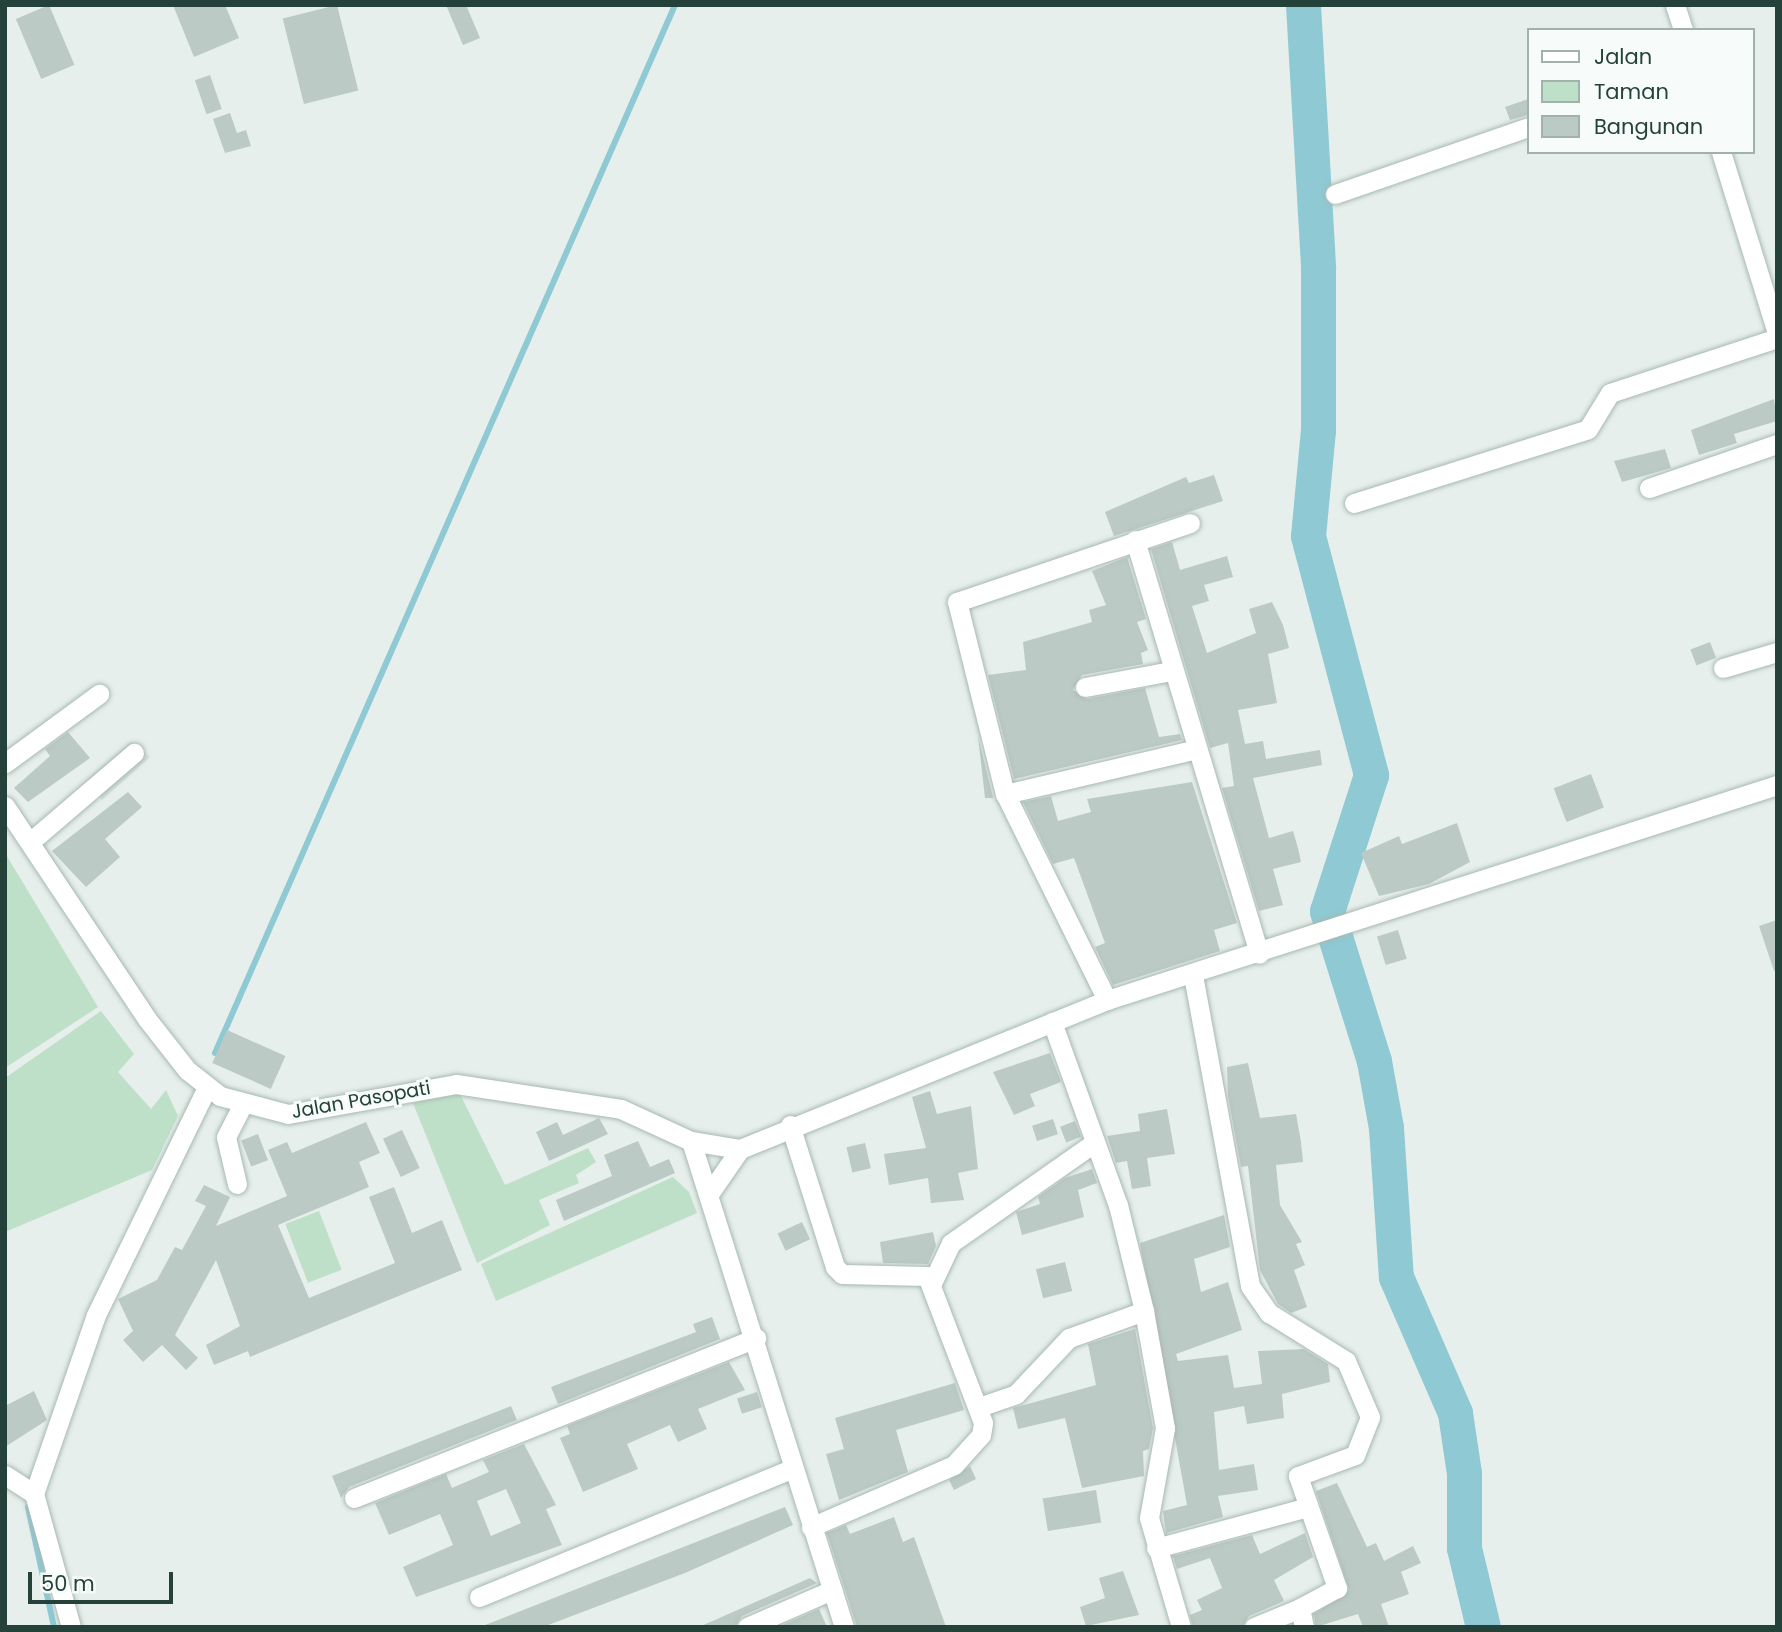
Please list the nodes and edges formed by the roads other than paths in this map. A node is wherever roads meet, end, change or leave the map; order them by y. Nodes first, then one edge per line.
1 (1675, 5) edge
2 (1682, 28) edge
3 (1515, 130) edge
4 (1722, 154) edge
5 (1335, 194) dead end
6 (1777, 335) edge
7 (1777, 444) edge
8 (1649, 488) dead end
9 (1354, 503) dead end
10 (1190, 523) dead end
11 (1135, 540) junction
12 (1777, 652) edge
13 (1723, 668) dead end
14 (1171, 671) junction
15 (1085, 687) dead end
16 (99, 694) dead end
17 (1193, 750) junction
18 (134, 752) dead end
19 (5, 763) edge
20 (1777, 785) edge
21 (1005, 794) junction
22 (5, 806) edge
23 (30, 842) junction
24 (1259, 954) junction
25 (1194, 975) junction
26 (1107, 1000) junction
27 (1052, 1022) junction
28 (207, 1087) junction
29 (242, 1106) junction
30 (790, 1125) junction
31 (691, 1141) junction
32 (1094, 1143) junction
33 (740, 1149) junction
34 (237, 1184) dead end
35 (711, 1191) junction
36 (932, 1283) junction
37 (1144, 1311) junction
38 (756, 1338) junction
39 (979, 1407) junction
40 (794, 1468) junction
41 (5, 1475) edge
42 (31, 1493) junction
43 (354, 1497) dead end
44 (1308, 1507) junction
45 (811, 1527) junction
46 (1156, 1548) junction
47 (832, 1590) junction
48 (479, 1597) dead end
49 (1302, 1617) edge
50 (71, 1627) edge
51 (747, 1627) edge
52 (845, 1627) edge
53 (1181, 1627) edge
54 (1254, 1627) edge

1 - 2 street
3 - 5 street
4 - 6 street
6 - 9 street
7 - 8 street
10 - 11 street
11 - 14 street
11 - 21 street
12 - 13 street
14 - 15 street
14 - 17 street
16 - 19 street
17 - 21 street
17 - 24 street
18 - 23 street
20 - 24 street
21 - 26 street
22 - 23 street, Jalan Pasopati
23 - 28 street, Jalan Pasopati
24 - 25 street
25 - 26 street
25 - 44 street
26 - 27 street
27 - 30 street
27 - 32 street
28 - 29 street, Jalan Pasopati
28 - 42 street
29 - 31 street, Jalan Pasopati
29 - 34 street
30 - 33 street
30 - 36 street
31 - 33 street, Jalan Pasopati
31 - 35 street
32 - 36 street
32 - 37 street
33 - 35 street
35 - 38 street
36 - 39 street
37 - 39 street
37 - 46 street
38 - 40 street
38 - 43 street
39 - 45 street
40 - 45 street
40 - 48 street
41 - 42 street
42 - 50 street
44 - 46 street
44 - 49 street
45 - 47 street
46 - 53 street
47 - 51 street
47 - 52 street
49 - 54 street

